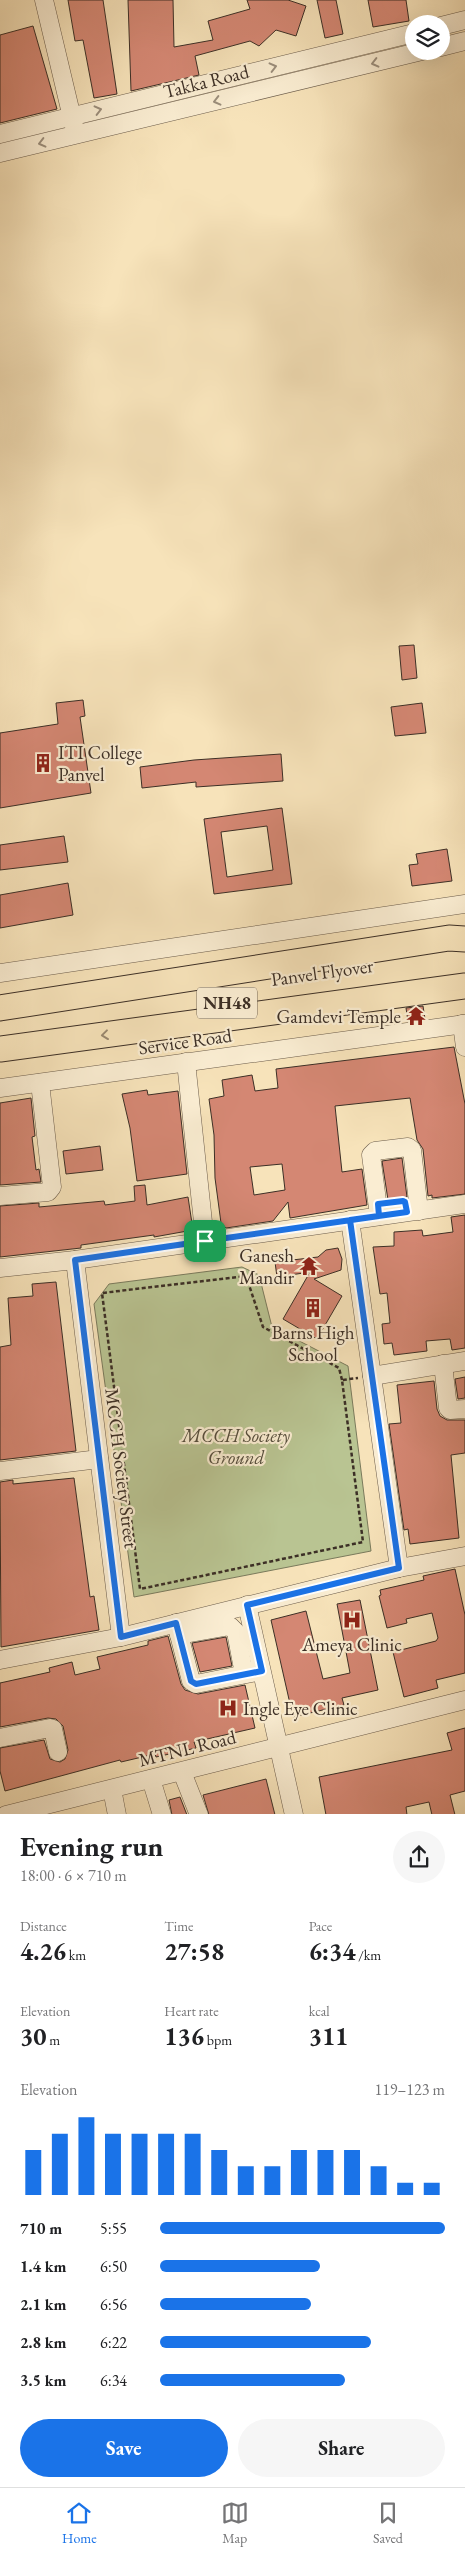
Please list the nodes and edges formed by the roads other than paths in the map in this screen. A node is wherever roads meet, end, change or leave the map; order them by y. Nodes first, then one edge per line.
1 (44, 0) edge
2 (465, 20) edge
3 (450, 24) edge
4 (405, 35) edge
5 (465, 41) edge
6 (450, 45) edge
7 (405, 55) edge
8 (71, 116) junction
9 (0, 134) edge
10 (76, 135) junction
11 (0, 153) edge
12 (465, 904) edge
13 (461, 963) edge
14 (0, 973) edge
15 (0, 1008) edge
16 (0, 1018) edge
17 (463, 1024) edge
18 (0, 1032) edge
19 (465, 1047) edge
20 (0, 1049) edge
21 (186, 1062) junction
22 (40, 1083) junction
23 (0, 1088) edge
24 (0, 1196) edge
25 (465, 1204) edge
26 (378, 1210) junction
27 (413, 1211) junction
28 (350, 1220) junction
29 (205, 1241) junction
30 (75, 1260) junction
31 (0, 1268) edge
32 (465, 1361) edge
33 (442, 1364) junction
34 (372, 1376) junction
35 (465, 1409) edge
36 (99, 1459) junction
37 (0, 1471) edge
38 (465, 1556) edge
39 (399, 1568) junction
40 (247, 1605) junction
41 (208, 1622) junction
42 (178, 1629) junction
43 (121, 1637) junction
44 (248, 1649) junction
45 (0, 1660) edge
46 (262, 1671) junction
47 (244, 1674) junction
48 (465, 1700) edge
49 (0, 1738) edge
50 (278, 1748) junction
51 (58, 1752) dead end
52 (182, 1772) junction
53 (149, 1780) junction
54 (112, 1789) junction
55 (6, 1814) edge
56 (118, 1814) edge
57 (158, 1814) edge
58 (162, 1814) edge
59 (199, 1814) edge
60 (294, 1814) edge

1 - 8 street
2 - 3 street
8 -> 4 street, Takka Road
5 - 6 street
7 -> 10 street, Takka Road
8 - 9 street, Takka Road
8 - 10 street
10 -> 11 street, Takka Road
12 - 14 street
13 - 15 highway
13 - 16 highway, Panvel Flyover / NH48
13 - 18 highway, Panvel Flyover / NH48
13 -> 20 highway
17 - 19 street
17 - 21 street, Service Road
21 - 22 street, Service Road
21 - 29 street
22 - 23 street, Service Road
22 - 24 street
25 - 27 street
26 - 27 street
26 - 27 street
26 - 28 street
28 - 29 street
28 - 34 street
29 - 30 street
30 - 31 street
30 - 36 street, MCCH Society Street
32 - 33 street
33 - 34 street
33 - 35 street
34 - 39 street
36 - 37 street
36 - 43 street, MCCH Society Street
38 - 39 street
39 - 40 street
40 - 41 street
40 - 44 street
41 - 42 street
41 - 44 street
42 - 43 street
42 - 47 street
43 - 45 street
44 - 46 street
44 - 47 street
46 - 47 street
46 - 50 street
48 - 50 street, MTNL Road
49 - 51 street
50 - 52 street, MTNL Road
50 - 60 street
52 - 53 street, MTNL Road
52 - 59 street
53 - 54 street, MTNL Road
53 - 57 street
53 - 58 street
54 - 55 street, MTNL Road
54 - 56 street

